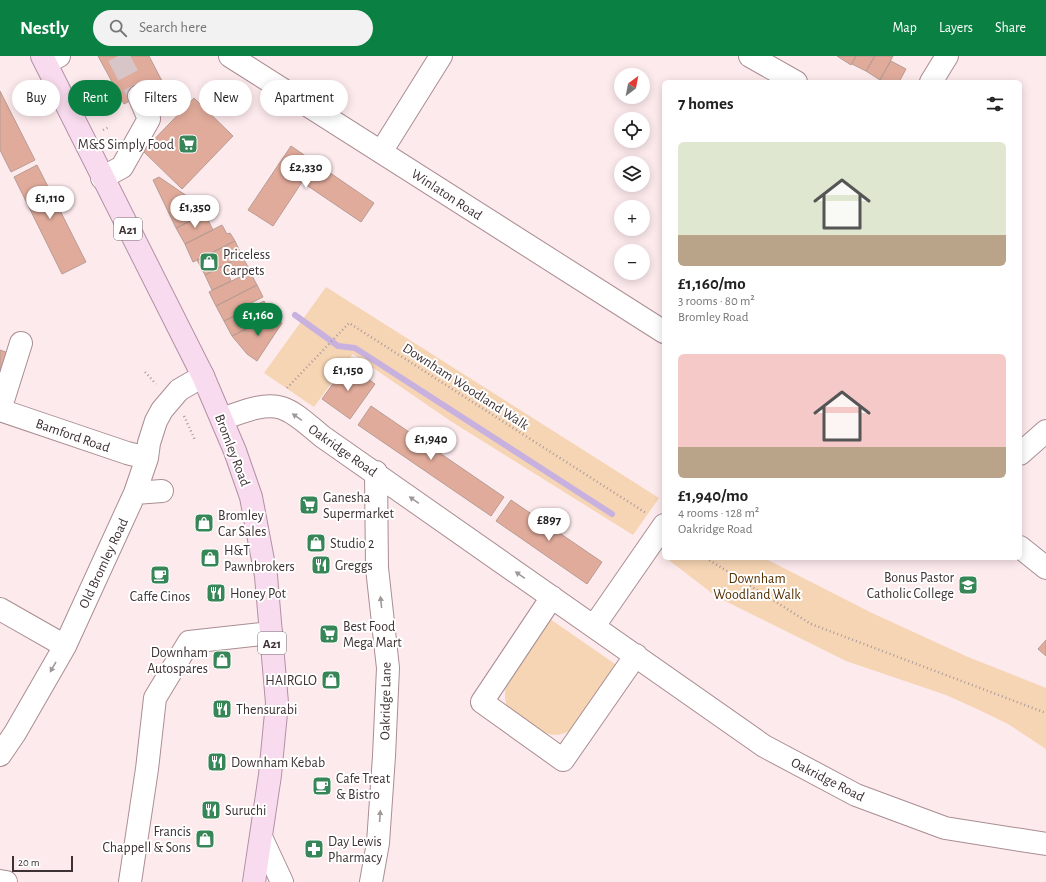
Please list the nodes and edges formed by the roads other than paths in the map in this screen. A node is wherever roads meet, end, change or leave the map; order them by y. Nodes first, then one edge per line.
1 (230, 56) edge
2 (441, 56) edge
3 (750, 56) edge
4 (947, 56) edge
5 (49, 58) edge
6 (792, 80) edge
7 (932, 80) edge
8 (148, 116) edge
9 (381, 152) junction
10 (102, 178) junction
11 (662, 331) edge
12 (21, 344) dead end
13 (203, 376) junction
14 (0, 410) edge
15 (222, 419) junction
16 (1046, 431) edge
17 (1022, 452) edge
18 (147, 458) junction
19 (376, 472) junction
20 (162, 491) dead end
21 (135, 493) junction
22 (656, 520) edge
23 (1022, 549) edge
24 (1046, 568) edge
25 (552, 597) junction
26 (0, 609) edge
27 (594, 626) junction
28 (271, 633) junction
29 (65, 646) junction
30 (636, 655) junction
31 (0, 755) edge
32 (261, 837) junction
33 (1046, 844) edge
34 (0, 881) edge
35 (6, 882) edge
36 (130, 882) edge
37 (254, 882) edge
38 (282, 882) edge
39 (371, 882) edge

1 - 9 street, Winlaton Road
2 - 9 street
3 - 6 street
4 - 7 street
5 - 10 main road, Bromley Road / A21
8 - 10 street
9 - 11 street, Winlaton Road
10 - 13 main road, Bromley Road / A21
12 - 14 street
13 - 15 main road, Bromley Road / A21
13 - 18 street, Old Bromley Road
14 - 18 street, Bamford Road
19 -> 15 street, Oakridge Road
15 - 28 main road, Bromley Road / A21
16 - 17 street
18 - 21 street, Old Bromley Road
25 -> 19 street, Oakridge Road
39 -> 19 street, Oakridge Lane
20 - 21 street
21 - 29 street, Old Bromley Road
22 - 27 street
23 - 24 street
25 - 27 street, Oakridge Road
25 - 30 street
26 - 29 street
27 - 30 street, Oakridge Road
28 - 32 main road, Bromley Road / A21
28 - 36 street
29 -> 31 street, Old Bromley Road
30 - 33 street, Oakridge Road
32 - 37 main road, Bromley Road / A21
32 - 38 street
34 - 35 street

